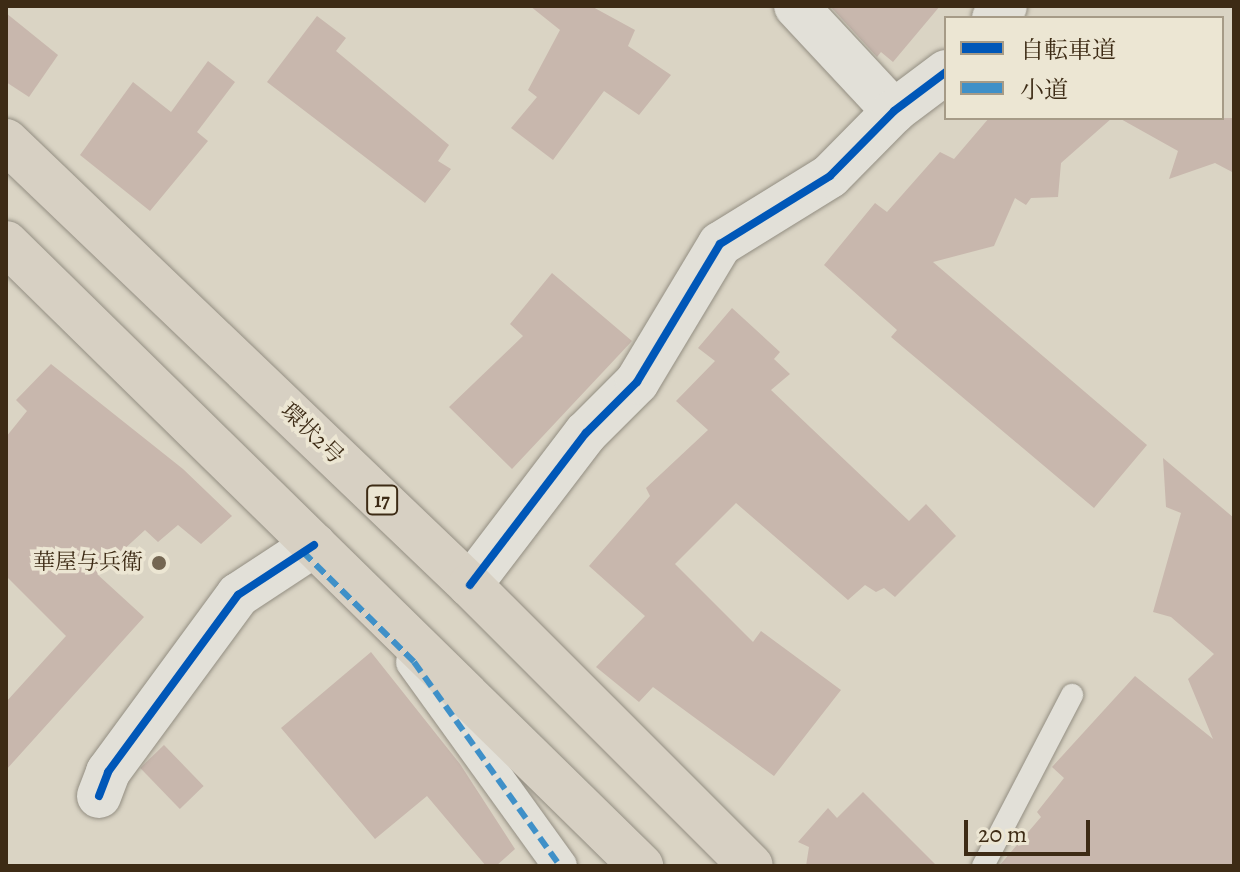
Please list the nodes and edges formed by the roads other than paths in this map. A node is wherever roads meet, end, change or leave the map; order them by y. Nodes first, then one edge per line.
1 (796, 6) edge
2 (944, 74) edge
3 (894, 111) junction
4 (6, 141) edge
5 (6, 243) edge
6 (308, 549) junction
7 (470, 585) junction
8 (1072, 695) dead end
9 (99, 796) dead end
10 (560, 866) edge
11 (641, 866) edge
12 (751, 866) edge
13 (983, 866) edge

1 - 3 street
2 - 3 street
3 - 7 street
4 - 7 main road, 環状2号 / 17
5 - 6 main road
6 - 9 street
6 - 10 street
6 - 11 main road
7 - 12 main road, 環状2号 / 17
8 - 13 lane

